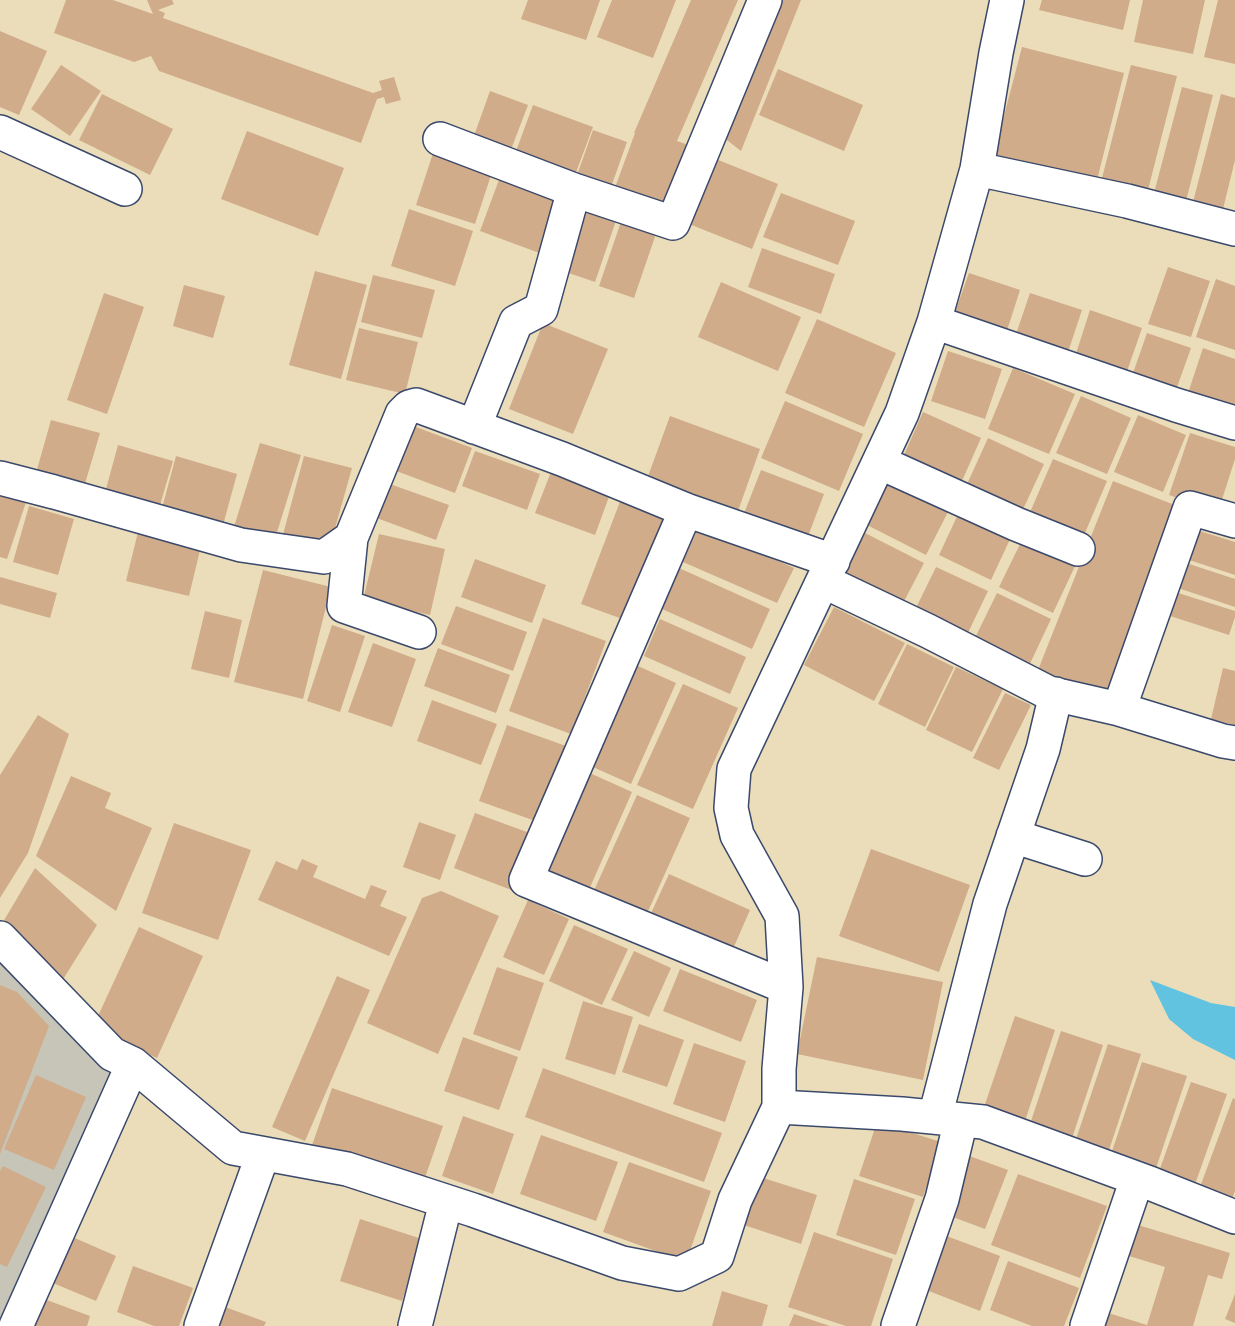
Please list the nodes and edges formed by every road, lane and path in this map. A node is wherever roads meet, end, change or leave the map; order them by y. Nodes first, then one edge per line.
1 (765, 0) edge
2 (1007, 0) edge
3 (0, 132) edge
4 (440, 139) dead end
5 (977, 169) junction
6 (125, 189) dead end
7 (574, 190) junction
8 (1235, 229) edge
9 (934, 322) junction
10 (1235, 423) edge
11 (474, 427) junction
12 (879, 462) junction
13 (0, 478) edge
14 (686, 510) junction
15 (1235, 521) edge
16 (351, 538) junction
17 (1078, 549) dead end
18 (828, 571) junction
19 (419, 632) dead end
20 (1056, 694) junction
21 (1119, 710) junction
22 (1235, 743) edge
23 (1013, 836) junction
24 (1085, 859) dead end
25 (0, 938) edge
26 (786, 987) junction
27 (134, 1064) junction
28 (779, 1107) junction
29 (948, 1119) junction
30 (263, 1154) junction
31 (1137, 1179) junction
32 (446, 1202) junction
33 (1235, 1217) edge
34 (16, 1326) edge
35 (201, 1326) edge
36 (416, 1326) edge
37 (898, 1326) edge
38 (1087, 1326) edge

1 - 7 street
2 - 5 street
3 - 6 street
4 - 7 street
5 - 8 street
5 - 9 street
7 - 11 street
9 - 10 street
9 - 12 street
11 - 14 street
11 - 16 street
12 - 17 street
12 - 18 street
13 - 16 street
14 - 18 street
14 - 26 street
15 - 21 street
16 - 19 street
18 - 20 street
18 - 26 street
20 - 21 street
20 - 23 street
21 - 22 street
23 - 24 street
23 - 29 street
25 - 27 street
26 - 28 street
27 - 30 street
27 - 34 street
28 - 29 street
28 - 32 street
29 - 31 street
29 - 37 street
30 - 32 street
30 - 35 street
31 - 33 street
31 - 38 street
32 - 36 street

